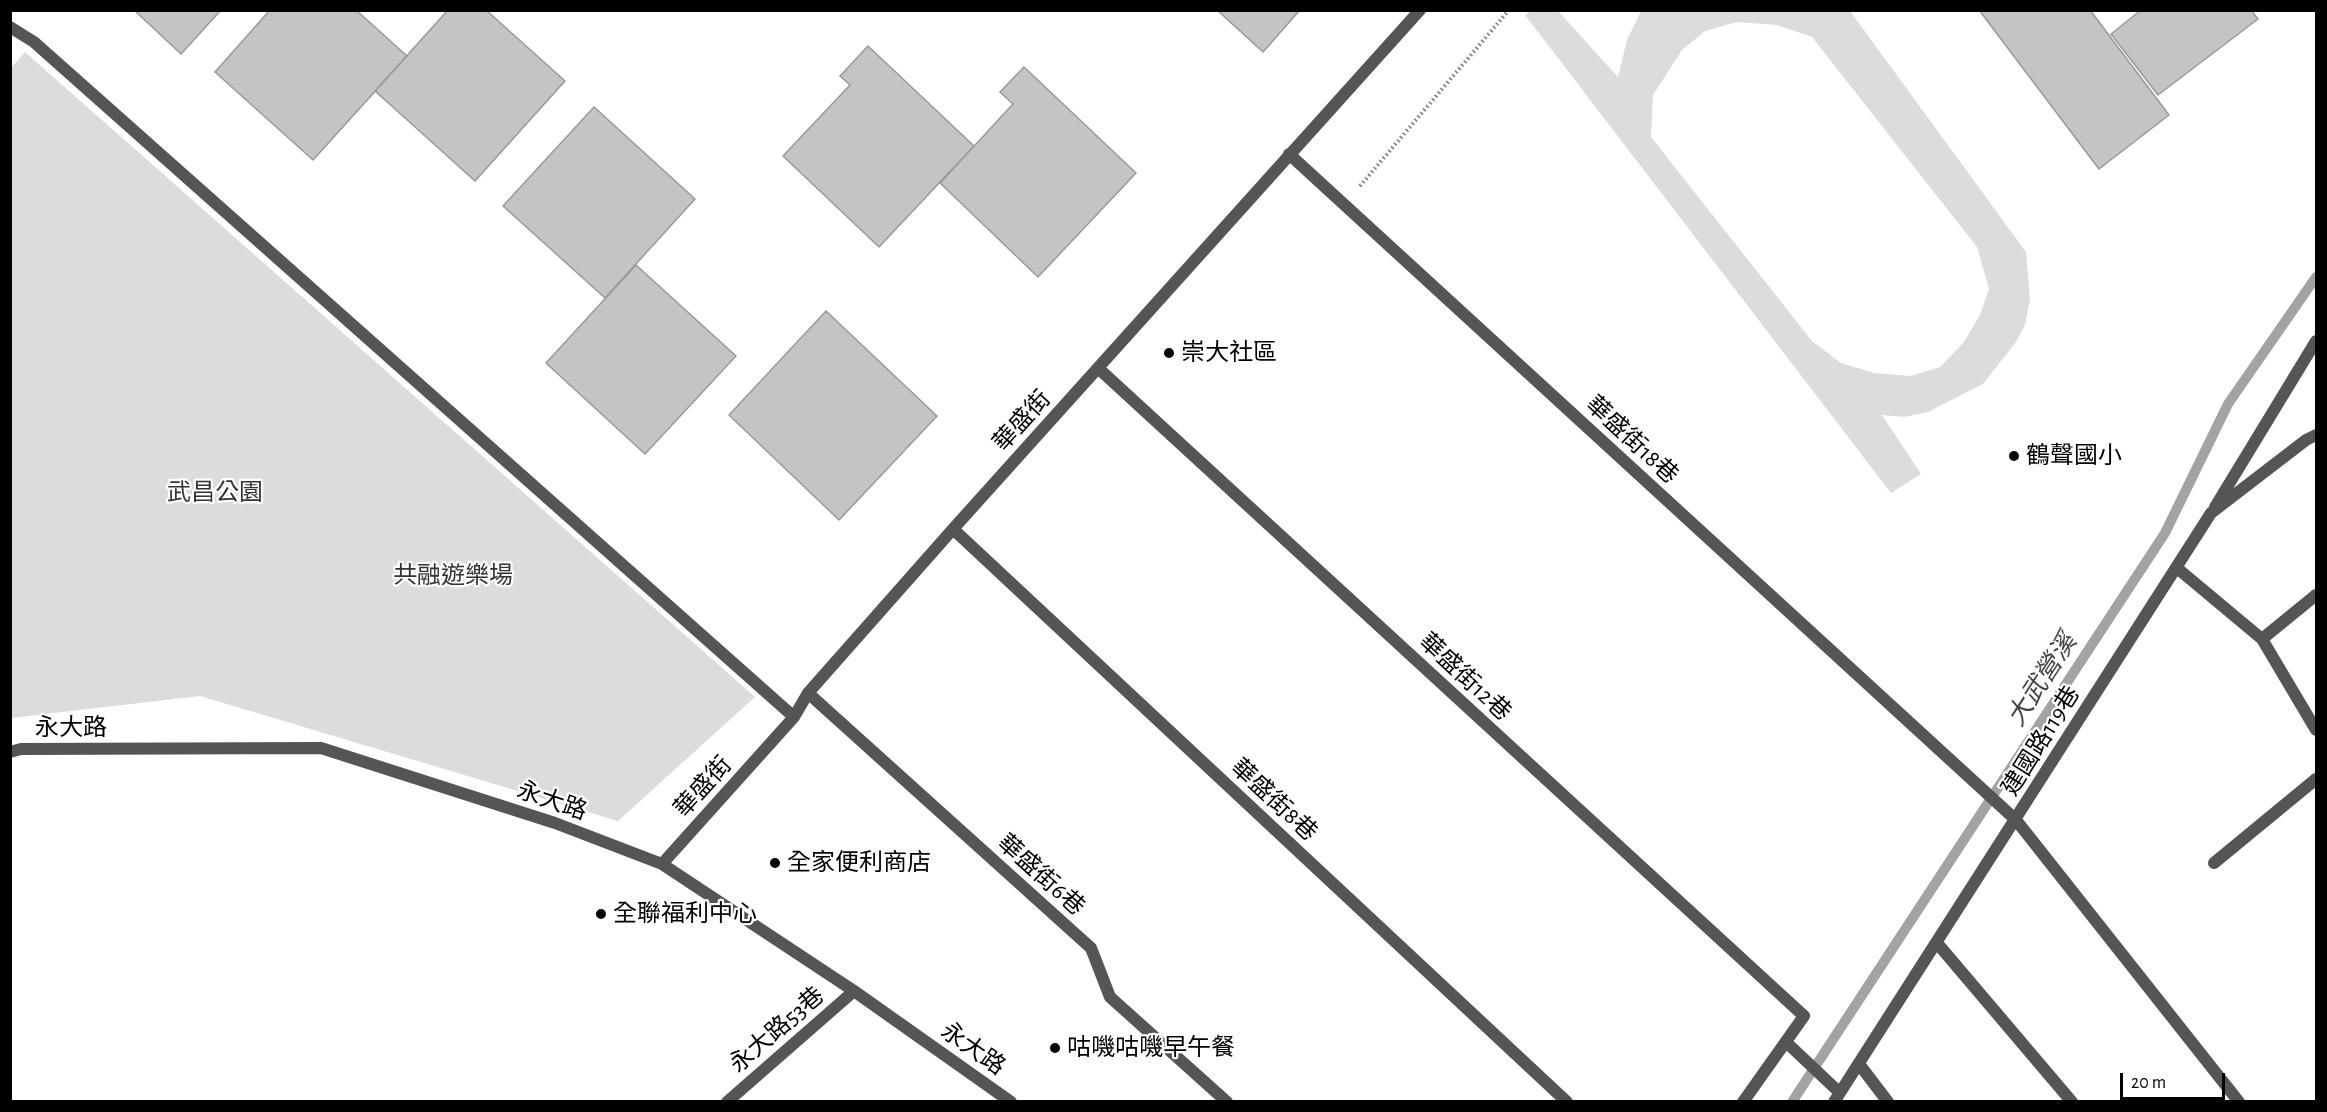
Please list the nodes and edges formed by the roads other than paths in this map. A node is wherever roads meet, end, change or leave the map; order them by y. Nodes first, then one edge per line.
1 (1420, 10) edge
2 (10, 27) edge
3 (1289, 154) junction
4 (2316, 341) edge
5 (1098, 368) junction
6 (2316, 435) edge
7 (2211, 513) junction
8 (953, 529) junction
9 (2177, 568) junction
10 (2316, 595) edge
11 (2262, 639) junction
12 (808, 693) junction
13 (794, 717) junction
14 (2316, 730) edge
15 (10, 752) edge
16 (2316, 779) edge
17 (2016, 820) junction
18 (2214, 863) dead end
19 (662, 864) junction
20 (1937, 943) junction
21 (854, 991) junction
22 (1786, 1042) junction
23 (1858, 1064) junction
24 (1837, 1097) edge
25 (727, 1101) edge
26 (1011, 1101) edge
27 (1227, 1101) edge
28 (1567, 1101) edge
29 (1743, 1101) edge
30 (1888, 1101) edge
31 (2072, 1101) edge
32 (2239, 1101) edge

1 - 3 street, 華盛街
2 - 13 street
3 - 5 street, 華盛街
3 - 17 street, 華盛街18巷
4 - 7 street
5 - 8 street, 華盛街
5 - 22 street, 華盛街12巷
6 - 7 street, 建國路119巷
7 - 9 street, 建國路119巷
8 - 12 street, 華盛街
8 - 28 street, 華盛街8巷
9 - 11 street
9 - 17 street, 建國路119巷
10 - 11 street
11 - 14 street
12 - 13 street, 華盛街
12 - 27 street, 華盛街6巷
13 - 19 street, 華盛街
15 - 19 street, 永大路
16 - 18 street
17 - 20 street, 建國路119巷
17 - 32 street, 華盛街18巷
19 - 21 street, 永大路
20 - 23 street, 建國路119巷
20 - 31 street
21 - 25 street, 永大路53巷
21 - 26 street, 永大路
22 - 24 street
22 - 29 street
23 - 24 street, 建國路119巷
23 - 30 street

